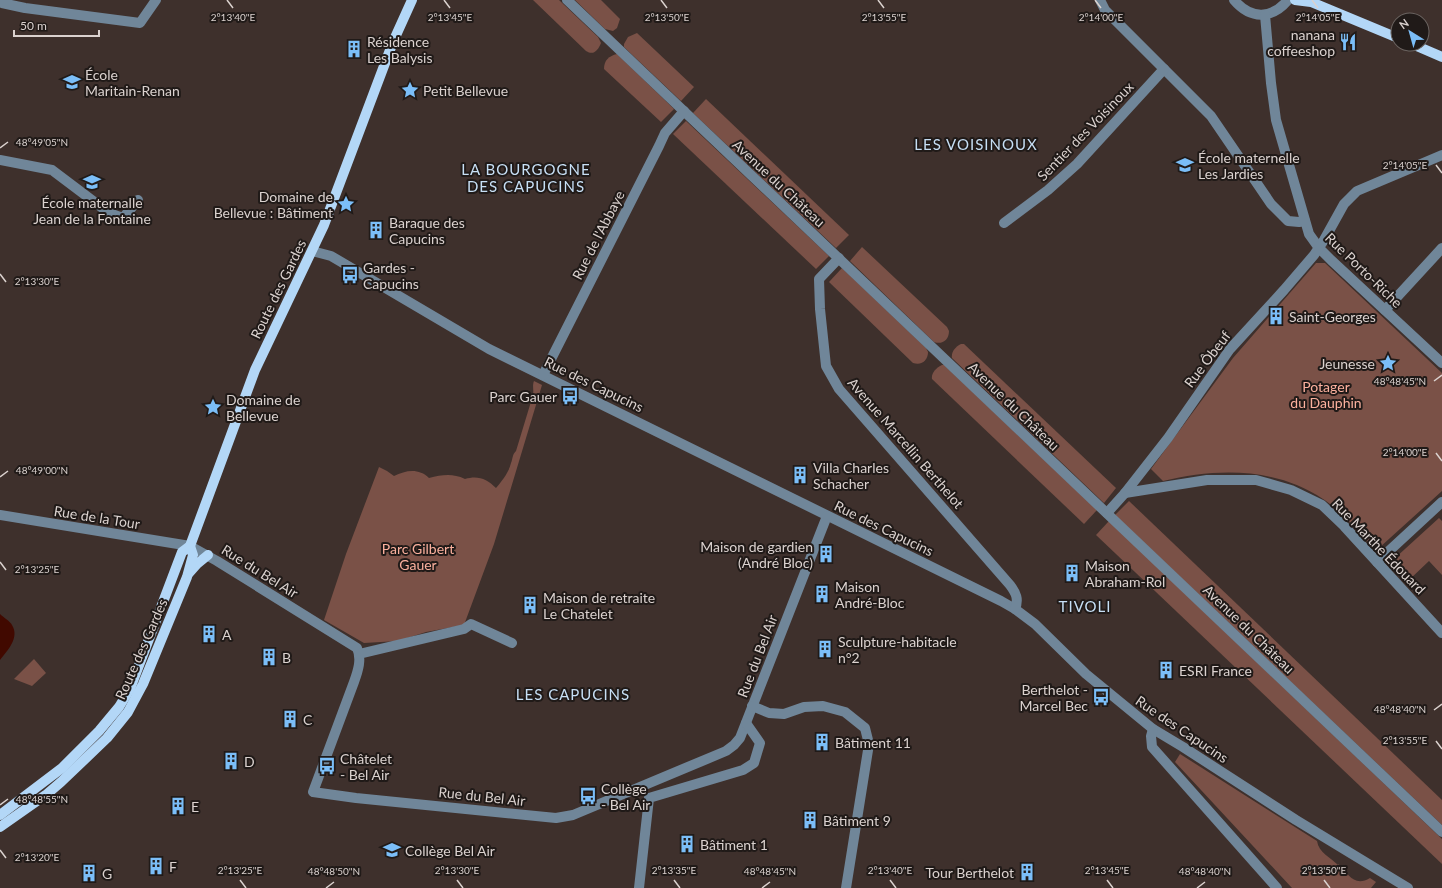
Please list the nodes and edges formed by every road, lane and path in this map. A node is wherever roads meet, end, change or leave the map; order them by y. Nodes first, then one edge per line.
1 (156, 0) edge
2 (412, 0) edge
3 (567, 0) edge
4 (1100, 0) edge
5 (1234, 0) edge
6 (1288, 0) edge
7 (1295, 0) edge
8 (1309, 1) edge
9 (2, 4) edge
10 (1265, 15) junction
11 (1390, 35) edge
12 (1430, 52) edge
13 (1442, 57) edge
14 (1164, 69) junction
15 (684, 111) junction
16 (1442, 155) edge
17 (0, 160) edge
18 (138, 200) dead end
19 (1305, 221) junction
20 (1004, 223) dead end
21 (1319, 248) junction
22 (1442, 248) edge
23 (312, 251) junction
24 (839, 258) junction
25 (1385, 310) junction
26 (1442, 363) edge
27 (543, 375) junction
28 (1125, 493) junction
29 (1442, 502) edge
30 (1107, 513) junction
31 (0, 515) edge
32 (827, 516) junction
33 (190, 546) junction
34 (208, 555) junction
35 (1377, 562) junction
36 (187, 576) junction
37 (1015, 609) junction
38 (1442, 633) edge
39 (512, 643) dead end
40 (360, 654) junction
41 (752, 706) junction
42 (746, 723) junction
43 (1153, 729) junction
44 (0, 815) edge
45 (0, 828) edge
46 (1442, 832) edge
47 (639, 888) edge
48 (846, 888) edge
49 (1277, 888) edge
50 (1408, 888) edge

1 - 9 street
2 - 23 main road, Route des Gardes
3 - 15 street, Avenue du Château
4 - 14 street
5 - 10 street
6 - 10 street
7 - 8 main road
8 - 11 main road
10 - 19 street, Rue Porto-Riche
12 - 13 main road
14 - 19 street
14 - 20 street, Sentier des Voisinoux
15 - 24 street, Avenue du Château
15 - 27 street, Rue de l'Abbaye
16 - 21 street, Rue Ôbeuf
17 - 18 street
19 - 21 street, Rue Porto-Riche
21 - 25 street, Rue Porto-Riche
21 - 28 street, Rue Ôbeuf
22 - 25 street
23 - 27 street, Rue des Capucins
23 - 33 main road, Route des Gardes
24 - 30 street, Avenue du Château
24 - 37 street, Avenue Marcellin Berthelot
25 - 26 street, Rue Porto-Riche
27 - 32 street, Rue des Capucins
28 - 30 street
28 - 35 street, Rue Marthe Édouard
29 - 35 street
30 - 46 street, Avenue du Château
31 - 33 street, Rue de la Tour
32 - 37 street, Rue des Capucins
32 - 41 street, Rue du Bel Air
33 - 34 street, Rue du Bel Air
33 - 36 main road, Route des Gardes
33 - 44 main road, Route des Gardes
34 - 36 main road
34 - 40 street, Rue du Bel Air
35 - 38 street, Rue Marthe Édouard
36 - 45 main road, Route des Gardes
37 - 43 street, Rue des Capucins
39 - 40 street
40 - 42 street, Rue du Bel Air
41 - 42 street, Rue du Bel Air
41 - 48 street
42 - 47 street
43 - 49 street
43 - 50 street, Rue des Capucins

